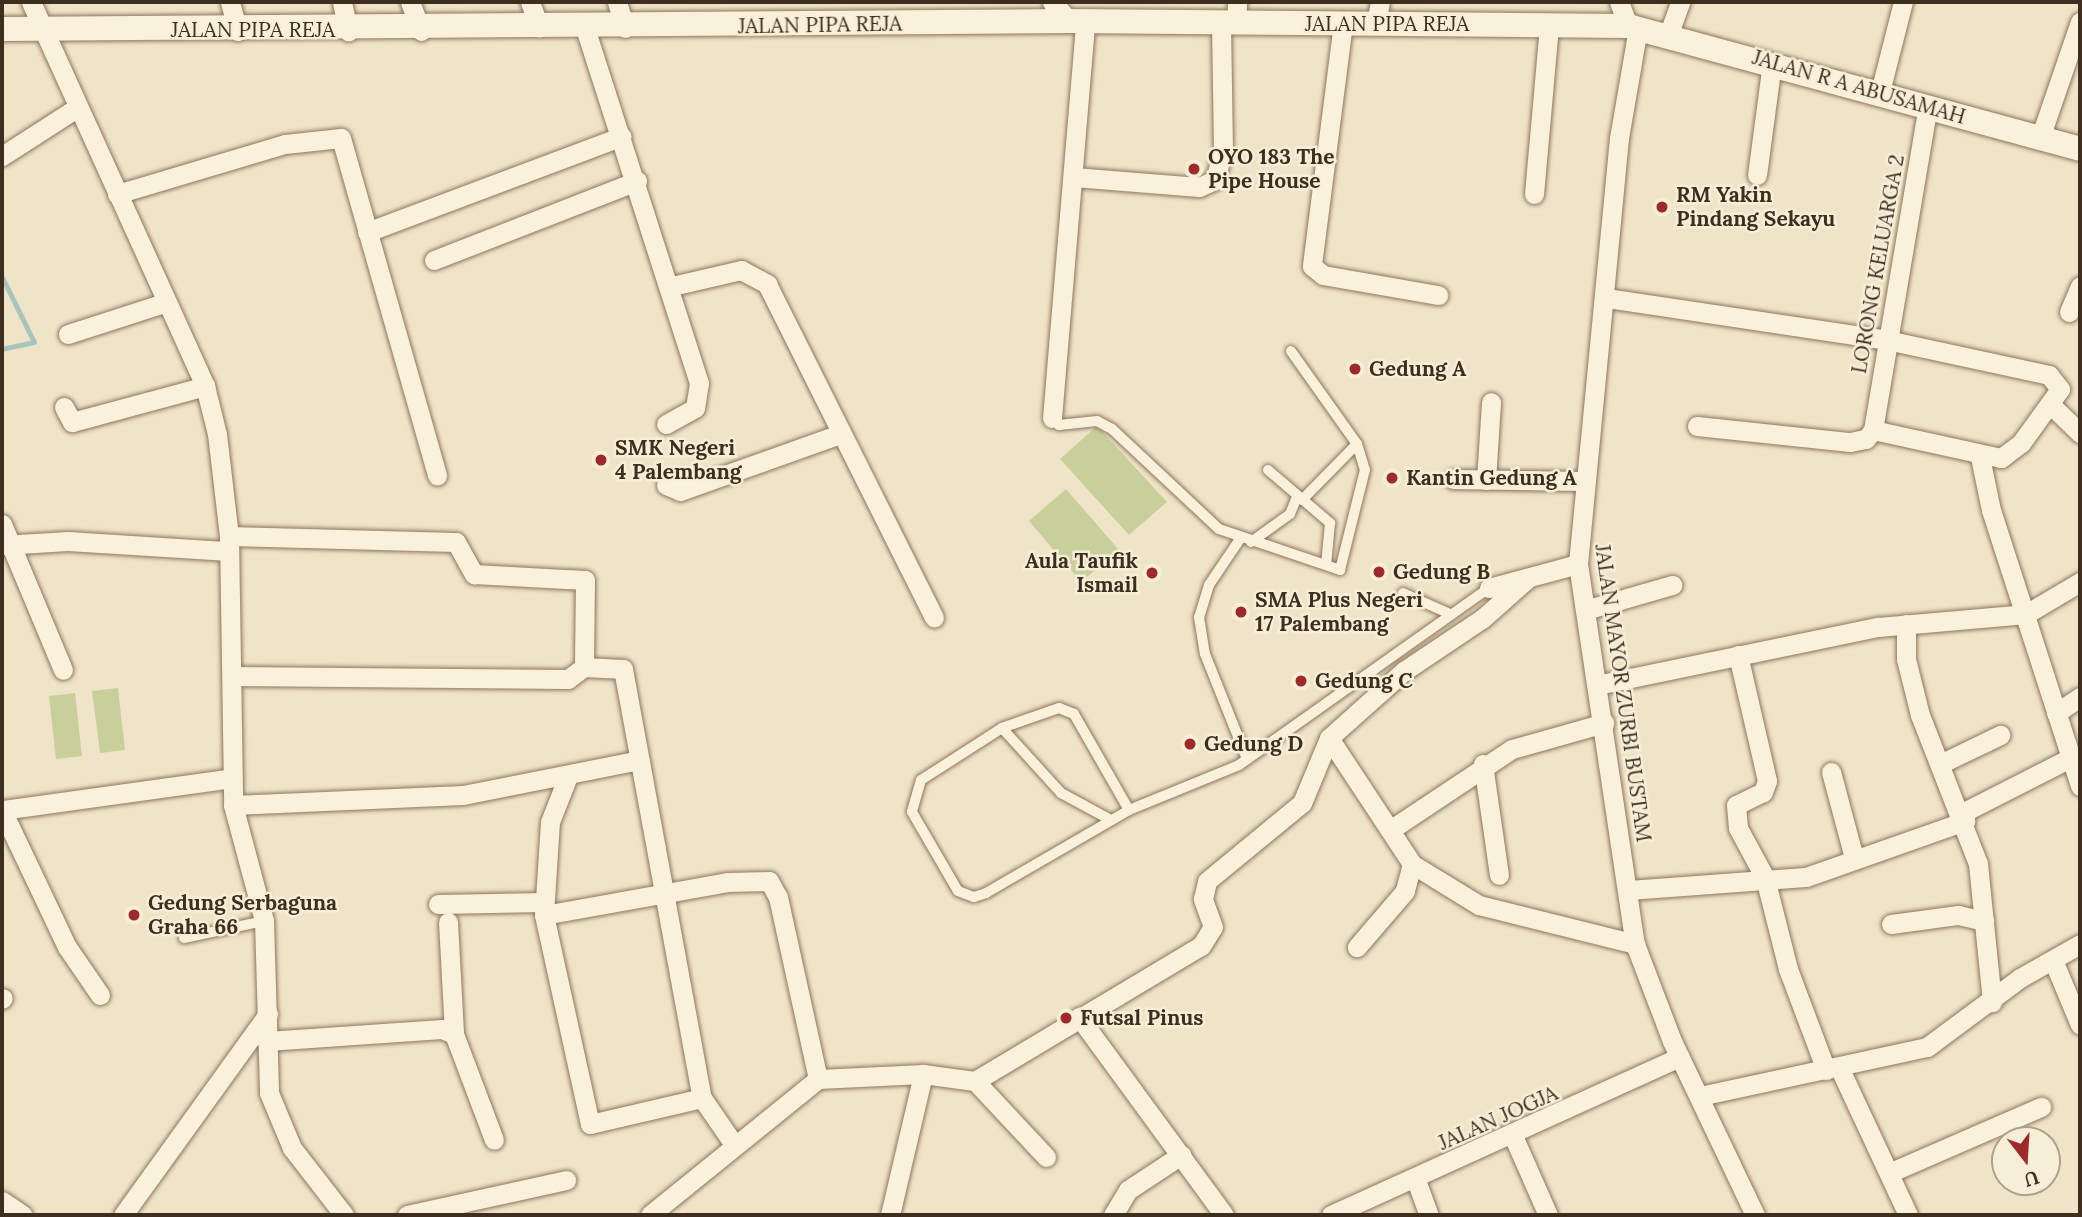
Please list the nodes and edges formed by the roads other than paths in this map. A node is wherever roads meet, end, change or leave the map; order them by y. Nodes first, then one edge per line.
1 (31, 2) edge
2 (230, 2) edge
3 (342, 2) edge
4 (410, 2) edge
5 (530, 2) edge
6 (617, 2) edge
7 (873, 2) edge
8 (1052, 2) edge
9 (1619, 2) edge
10 (1680, 2) edge
11 (1903, 2) edge
12 (1378, 13) edge
13 (1231, 16) edge
14 (1077, 22) junction
15 (2080, 22) edge
16 (1343, 23) junction
17 (855, 24) junction
18 (1549, 25) junction
19 (539, 27) junction
20 (1633, 27) junction
21 (585, 28) junction
22 (625, 28) junction
23 (2, 29) edge
24 (46, 29) junction
25 (238, 31) junction
26 (348, 31) junction
27 (421, 31) junction
28 (1669, 33) junction
29 (1772, 63) junction
30 (1881, 92) junction
31 (1928, 106) junction
32 (78, 107) junction
33 (622, 136) junction
34 (2040, 138) junction
35 (2080, 149) edge
36 (2, 156) edge
37 (1757, 175) dead end
38 (1074, 177) junction
39 (637, 181) junction
40 (117, 194) junction
41 (1534, 194) dead end
42 (367, 232) junction
43 (434, 260) dead end
44 (672, 286) junction
45 (2080, 286) edge
46 (1438, 295) dead end
47 (1607, 298) junction
48 (164, 303) junction
49 (2069, 312) dead end
50 (68, 334) dead end
51 (1887, 340) junction
52 (1291, 351) dead end
53 (205, 386) junction
54 (1491, 402) dead end
55 (2052, 406) junction
56 (64, 407) dead end
57 (1052, 418) joint
58 (666, 424) dead end
59 (1697, 426) dead end
60 (1873, 430) junction
61 (2080, 433) edge
62 (844, 442) junction
63 (1357, 444) junction
64 (1980, 457) junction
65 (1268, 470) dead end
66 (437, 476) dead end
67 (1453, 479) dead end
68 (1486, 480) junction
69 (1582, 481) junction
70 (666, 485) dead end
71 (1300, 499) junction
72 (2, 524) edge
73 (1245, 541) junction
74 (229, 544) junction
75 (7, 545) edge
76 (1578, 564) junction
77 (1326, 565) junction
78 (1528, 578) junction
79 (2080, 582) edge
80 (1672, 585) dead end
81 (1489, 588) joint
82 (1404, 593) dead end
83 (1585, 610) junction
84 (1448, 613) junction
85 (2026, 614) junction
86 (934, 618) dead end
87 (1906, 624) junction
88 (1738, 655) junction
89 (584, 667) junction
90 (63, 670) dead end
91 (232, 677) junction
92 (1597, 685) junction
93 (2080, 697) edge
94 (2056, 713) junction
95 (1604, 723) junction
96 (1002, 727) junction
97 (2000, 735) dead end
98 (1329, 737) junction
99 (1247, 759) junction
100 (2068, 759) junction
101 (640, 761) junction
102 (1483, 764) junction
103 (1940, 764) junction
104 (1831, 772) dead end
105 (568, 776) junction
106 (232, 778) junction
107 (2080, 786) edge
108 (233, 805) junction
109 (1129, 810) junction
110 (1963, 817) junction
111 (1111, 820) junction
112 (1390, 830) junction
113 (1854, 858) junction
114 (1412, 864) junction
115 (1499, 875) dead end
116 (1765, 878) junction
117 (1628, 890) junction
118 (664, 892) junction
119 (438, 905) dead end
120 (544, 908) junction
121 (264, 921) junction
122 (1984, 921) junction
123 (448, 922) dead end
124 (1891, 924) dead end
125 (184, 938) dead end
126 (1634, 943) junction
127 (2080, 944) edge
128 (1357, 947) dead end
129 (2053, 960) junction
130 (100, 995) dead end
131 (1992, 1002) junction
132 (269, 1013) junction
133 (1079, 1017) junction
134 (2080, 1025) edge
135 (454, 1034) junction
136 (267, 1041) junction
137 (1681, 1057) junction
138 (1832, 1068) junction
139 (923, 1074) junction
140 (818, 1079) junction
141 (975, 1082) junction
142 (1700, 1096) junction
143 (702, 1098) junction
144 (2041, 1107) dead end
145 (1514, 1138) junction
146 (494, 1140) dead end
147 (733, 1143) junction
148 (1181, 1155) junction
149 (1046, 1157) dead end
150 (1889, 1173) junction
151 (566, 1180) dead end
152 (1416, 1180) junction
153 (123, 1215) edge
154 (344, 1215) edge
155 (407, 1215) edge
156 (650, 1215) edge
157 (890, 1215) edge
158 (1113, 1215) edge
159 (1224, 1215) edge
160 (1331, 1215) edge
161 (1429, 1215) edge
162 (1548, 1215) edge
163 (1755, 1215) edge
164 (1909, 1215) edge

1 - 24 street
2 - 25 street
3 - 26 street
4 - 27 street
5 - 19 street
6 - 22 street
7 - 17 street
8 - 14 street
9 - 20 street
10 - 28 street
11 - 30 street
12 - 16 street, JALAN PIPA REJA
12 - 18 street, JALAN PIPA REJA
13 - 14 street, JALAN PIPA REJA
13 - 16 street, JALAN PIPA REJA
13 - 38 street
14 - 17 street, JALAN PIPA REJA
14 - 38 street
15 - 34 street
16 - 46 street
17 - 22 street, JALAN PIPA REJA
18 - 20 street, JALAN PIPA REJA
18 - 41 street
19 - 21 street, JALAN PIPA REJA
19 - 27 street, JALAN PIPA REJA
20 - 28 street, JALAN R A ABUSAMAH
20 - 47 street, JALAN MAYOR ZURBI BUSTAM
21 - 22 street, JALAN PIPA REJA
21 - 33 street
23 - 24 street, JALAN PIPA REJA
24 - 25 street, JALAN PIPA REJA
24 - 32 street
25 - 26 street, JALAN PIPA REJA
26 - 27 street, JALAN PIPA REJA
28 - 29 street, JALAN R A ABUSAMAH
29 - 30 street, JALAN R A ABUSAMAH
29 - 37 street
30 - 31 street, JALAN R A ABUSAMAH
31 - 34 street, JALAN R A ABUSAMAH
31 - 51 street, LORONG KELUARGA 2
32 - 36 street
32 - 40 street
33 - 39 street
33 - 42 street
34 - 35 street, JALAN R A ABUSAMAH
38 - 57 street
39 - 43 street
39 - 44 street
40 - 42 street
40 - 48 street
42 - 66 street
44 - 58 street
44 - 62 street
45 - 49 street
47 - 51 street
47 - 69 street, JALAN MAYOR ZURBI BUSTAM
48 - 50 street
48 - 53 street
51 - 55 street
51 - 60 street, LORONG KELUARGA 2
52 - 63 lane
53 - 56 street
53 - 74 street
54 - 68 street
55 - 61 street
55 - 64 street
57 - 73 lane
59 - 60 street
60 - 64 street
62 - 70 street
62 - 86 street
63 - 71 lane
63 - 77 lane
64 - 85 street
65 - 71 lane
67 - 68 street
68 - 69 street
69 - 76 street, JALAN MAYOR ZURBI BUSTAM
71 - 73 lane
71 - 77 lane
72 - 75 street
73 - 77 lane
73 - 99 lane
74 - 75 street
74 - 89 street
74 - 91 street
75 - 90 street
76 - 78 street
76 - 83 street, JALAN MAYOR ZURBI BUSTAM
78 - 81 street
78 - 98 street
79 - 85 street
80 - 83 street
81 - 84 lane
82 - 84 lane
83 - 92 street, JALAN MAYOR ZURBI BUSTAM
84 - 99 lane
85 - 87 street
85 - 94 street
87 - 88 street
87 - 103 street
88 - 92 street
88 - 116 street
89 - 91 street
89 - 101 street
91 - 106 street
92 - 95 street, JALAN MAYOR ZURBI BUSTAM
93 - 94 street
94 - 100 street
95 - 102 street
95 - 117 street, JALAN MAYOR ZURBI BUSTAM
96 - 109 lane
96 - 111 lane
96 - 111 lane
97 - 103 street
98 - 112 street
98 - 133 street
99 - 109 lane
100 - 107 street
100 - 110 street
101 - 105 street
101 - 118 street
102 - 112 street
102 - 115 street
103 - 110 street
104 - 113 street
105 - 108 street
105 - 120 street
106 - 108 street
106 - 130 street
108 - 121 street
109 - 111 lane
110 - 113 street
110 - 122 street
112 - 114 street
113 - 116 street
114 - 126 street
114 - 128 street
116 - 117 street
116 - 138 street
117 - 126 street, JALAN MAYOR ZURBI BUSTAM
118 - 120 street
118 - 140 street
118 - 143 street
119 - 120 street
120 - 143 street
121 - 125 lane
121 - 132 street
122 - 124 street
122 - 131 street
123 - 135 street
126 - 137 street, JALAN MAYOR ZURBI BUSTAM
127 - 129 street
129 - 131 street
129 - 134 street
131 - 138 street
132 - 136 street
132 - 153 street
133 - 141 street
133 - 148 street
135 - 136 street
135 - 146 street
136 - 154 street
137 - 142 street, JALAN MAYOR ZURBI BUSTAM
137 - 145 street, JALAN JOGJA
138 - 142 street
138 - 150 street
139 - 140 street
139 - 141 street
139 - 157 street
140 - 147 street
141 - 149 street
142 - 163 street, JALAN MAYOR ZURBI BUSTAM
143 - 147 street
144 - 150 street
145 - 152 street, JALAN JOGJA
145 - 162 street
147 - 156 street
148 - 158 street
148 - 159 street
150 - 164 street
151 - 155 street
152 - 160 street, JALAN JOGJA
152 - 161 street

